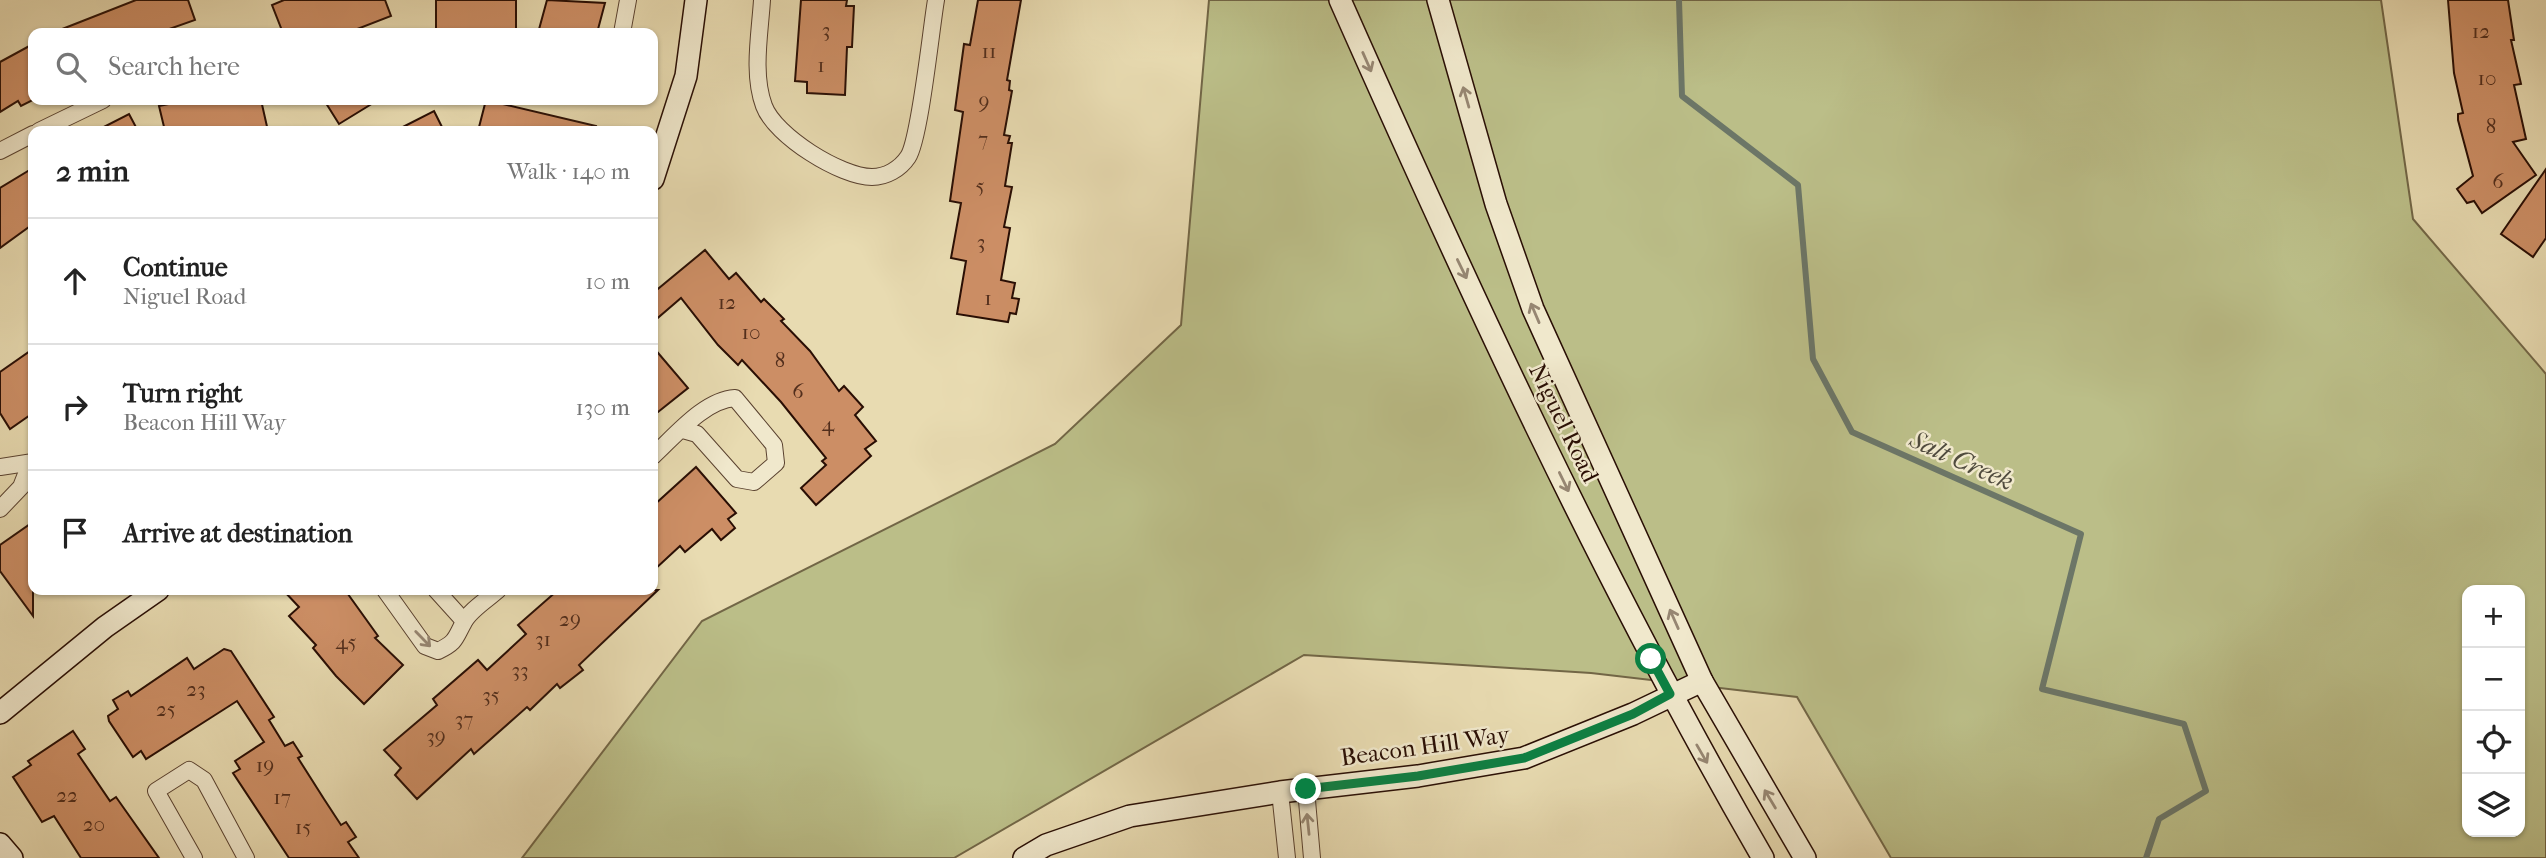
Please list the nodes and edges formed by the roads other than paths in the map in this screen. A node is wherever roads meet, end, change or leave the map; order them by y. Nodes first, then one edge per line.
1 (628, 0) edge
2 (696, 0) edge
3 (762, 0) edge
4 (936, 0) edge
5 (1340, 0) edge
6 (1438, 0) edge
7 (623, 28) edge
8 (93, 105) edge
9 (48, 126) edge
10 (28, 137) edge
11 (0, 151) edge
12 (658, 163) edge
13 (683, 430) junction
14 (658, 452) edge
15 (28, 463) edge
16 (0, 467) edge
17 (28, 470) edge
18 (0, 509) edge
19 (151, 595) edge
20 (389, 595) edge
21 (441, 595) edge
22 (493, 595) edge
23 (464, 621) junction
24 (1702, 681) junction
25 (1670, 694) junction
26 (0, 713) edge
27 (1306, 789) junction
28 (1280, 792) junction
29 (0, 844) edge
30 (1049, 851) edge
31 (12, 858) edge
32 (194, 858) edge
33 (246, 858) edge
34 (1024, 858) edge
35 (1287, 858) edge
36 (1312, 858) edge
37 (1763, 858) edge
38 (1805, 858) edge

1 - 7 street
2 - 12 main road
3 - 4 street
5 -> 25 main road, Niguel Road
24 -> 6 main road, Niguel Road
8 - 9 street
10 - 11 street
13 - 13 street
13 - 14 street
15 - 16 street
17 - 18 street
19 - 26 main road
20 -> 23 street
21 - 23 street
22 - 23 street
24 - 25 main road, Beacon Hill Way
38 -> 24 main road, Niguel Road
25 - 27 main road, Beacon Hill Way
25 -> 37 main road, Niguel Road
27 - 28 main road, Beacon Hill Way
36 -> 27 street
28 - 30 main road, Beacon Hill Way
28 - 35 street
29 - 31 main road
30 - 34 main road, Beacon Hill Way
32 - 33 street

